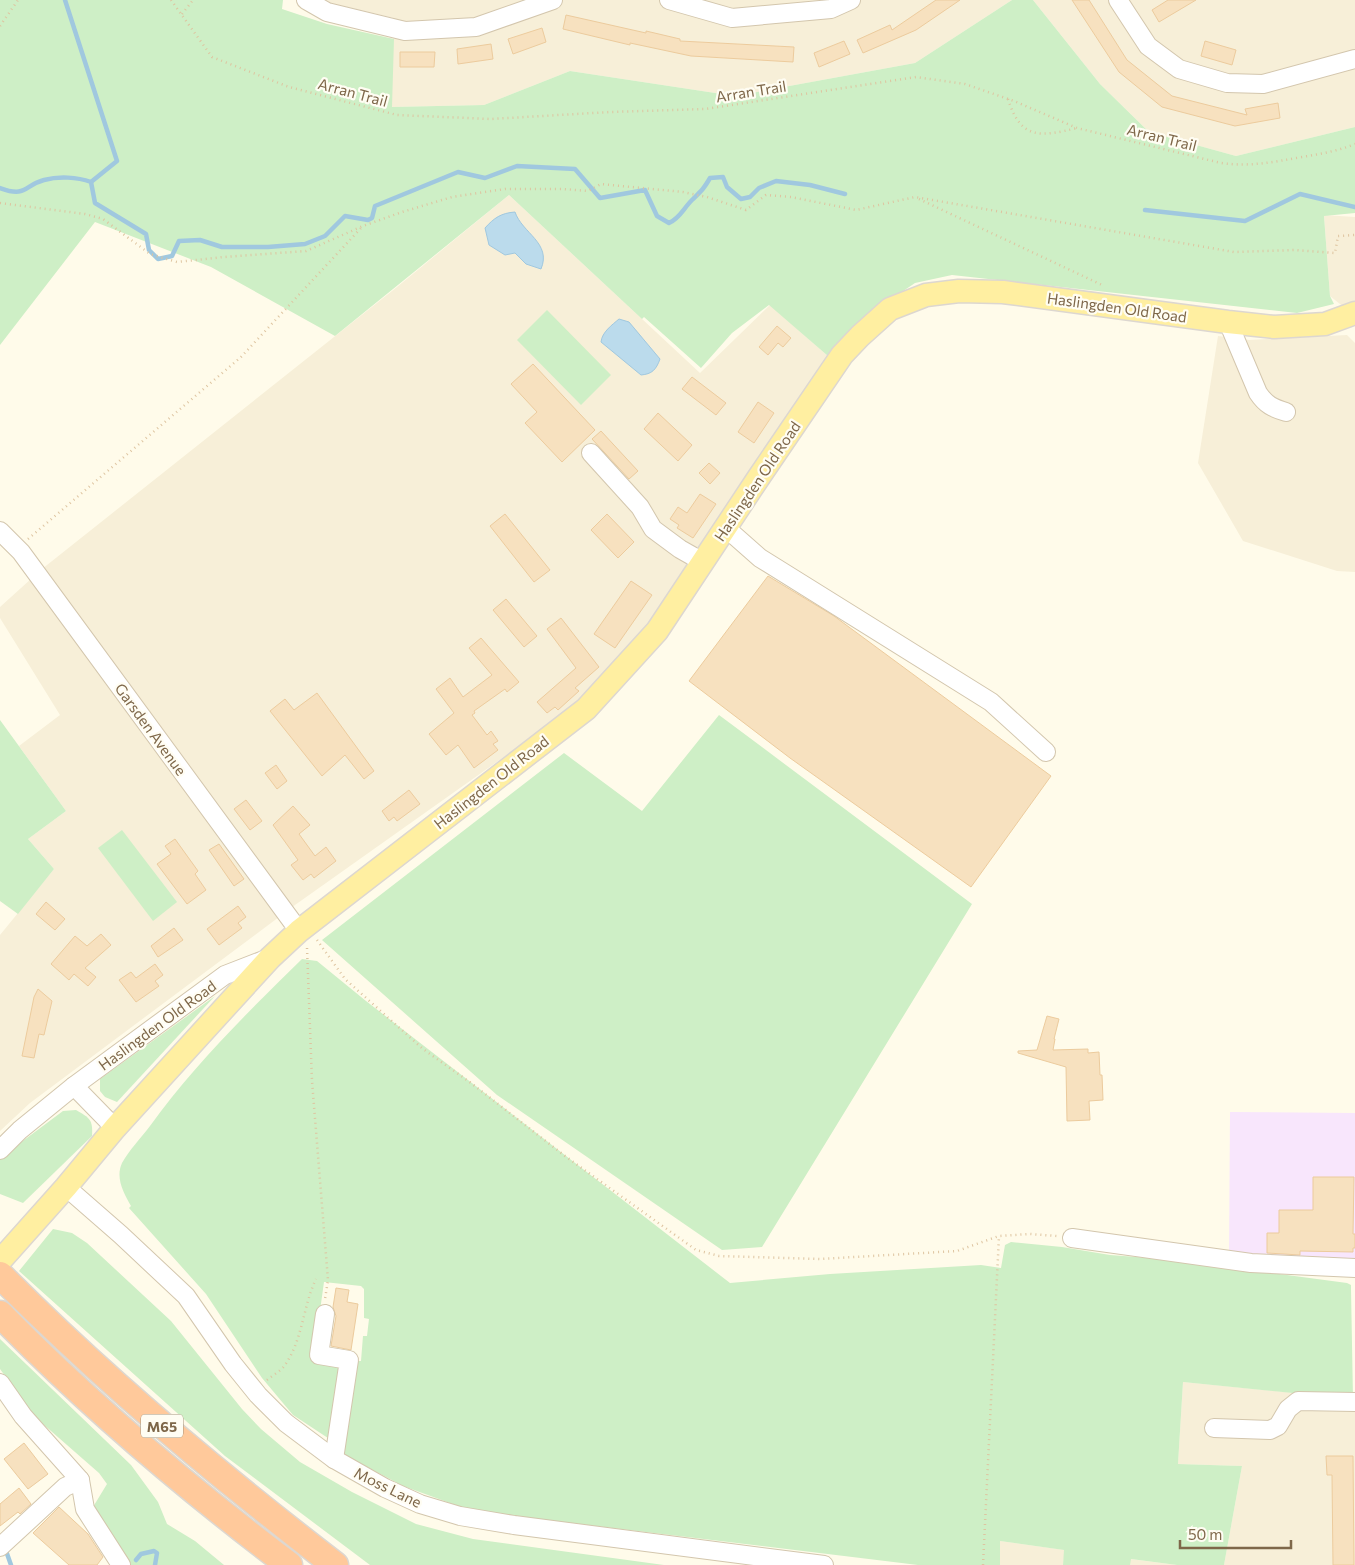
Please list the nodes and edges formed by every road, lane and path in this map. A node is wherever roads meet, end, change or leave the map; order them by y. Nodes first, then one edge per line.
1 (18, 0) edge
2 (171, 0) edge
3 (193, 0) edge
4 (306, 0) edge
5 (553, 0) edge
6 (669, 0) edge
7 (851, 0) edge
8 (1122, 2) edge
9 (182, 14) junction
10 (0, 26) edge
11 (1355, 59) edge
12 (1008, 99) junction
13 (1078, 128) junction
14 (1355, 144) edge
15 (916, 197) junction
16 (0, 203) edge
17 (363, 226) junction
18 (1355, 235) edge
19 (1110, 305) junction
20 (1354, 316) edge
21 (1228, 322) junction
22 (1286, 412) dead end
23 (591, 453) dead end
24 (726, 528) junction
25 (0, 531) edge
26 (17, 548) junction
27 (703, 562) junction
28 (1046, 752) dead end
29 (302, 928) junction
30 (270, 958) junction
31 (74, 1086) junction
32 (115, 1128) junction
33 (0, 1150) edge
34 (66, 1187) junction
35 (999, 1236) junction
36 (1072, 1238) joint
37 (0, 1261) edge
38 (1355, 1268) edge
39 (0, 1276) edge
40 (316, 1279) dead end
41 (325, 1307) joint
42 (0, 1314) edge
43 (0, 1383) edge
44 (254, 1391) junction
45 (1355, 1402) edge
46 (1214, 1428) dead end
47 (334, 1459) junction
48 (80, 1480) junction
49 (4, 1544) edge
50 (768, 1562) edge
51 (121, 1565) edge
52 (289, 1565) edge
53 (334, 1565) edge
54 (824, 1565) edge
55 (983, 1565) edge

1 - 10 path
2 - 9 path, Arran Trail
3 - 9 path
4 - 5 street
6 - 7 street
8 - 11 street
9 - 12 path, Arran Trail
12 - 13 path, Arran Trail
12 - 13 path
13 - 14 path, Arran Trail
15 - 17 path
15 - 18 path
15 - 19 path
16 - 17 path
17 - 26 path
19 - 21 main road, Haslingden Old Road
19 - 24 main road, Haslingden Old Road
20 - 21 main road, Haslingden Old Road
21 - 22 street
23 - 27 street
24 - 27 main road, Haslingden Old Road
24 - 28 street
25 - 26 street, Garsden Avenue
26 - 29 street, Garsden Avenue
27 - 29 main road, Haslingden Old Road
29 - 30 main road, Haslingden Old Road
29 - 35 path
29 - 41 path
30 - 31 street, Haslingden Old Road
30 - 32 main road, Haslingden Old Road
31 - 32 street
31 - 33 street, Haslingden Old Road
32 - 34 main road, Haslingden Old Road
34 - 37 main road, Haslingden Old Road
34 - 44 street, Moss Lane
35 - 36 path
35 - 55 path
36 - 38 street
39 - 53 highway, M65
40 - 44 path
41 - 47 street
42 - 52 highway, M65
43 - 48 street
44 - 47 street, Moss Lane
45 - 46 street
47 - 50 street, Moss Lane
48 - 49 street
48 - 51 street
50 - 54 street, Moss Lane

